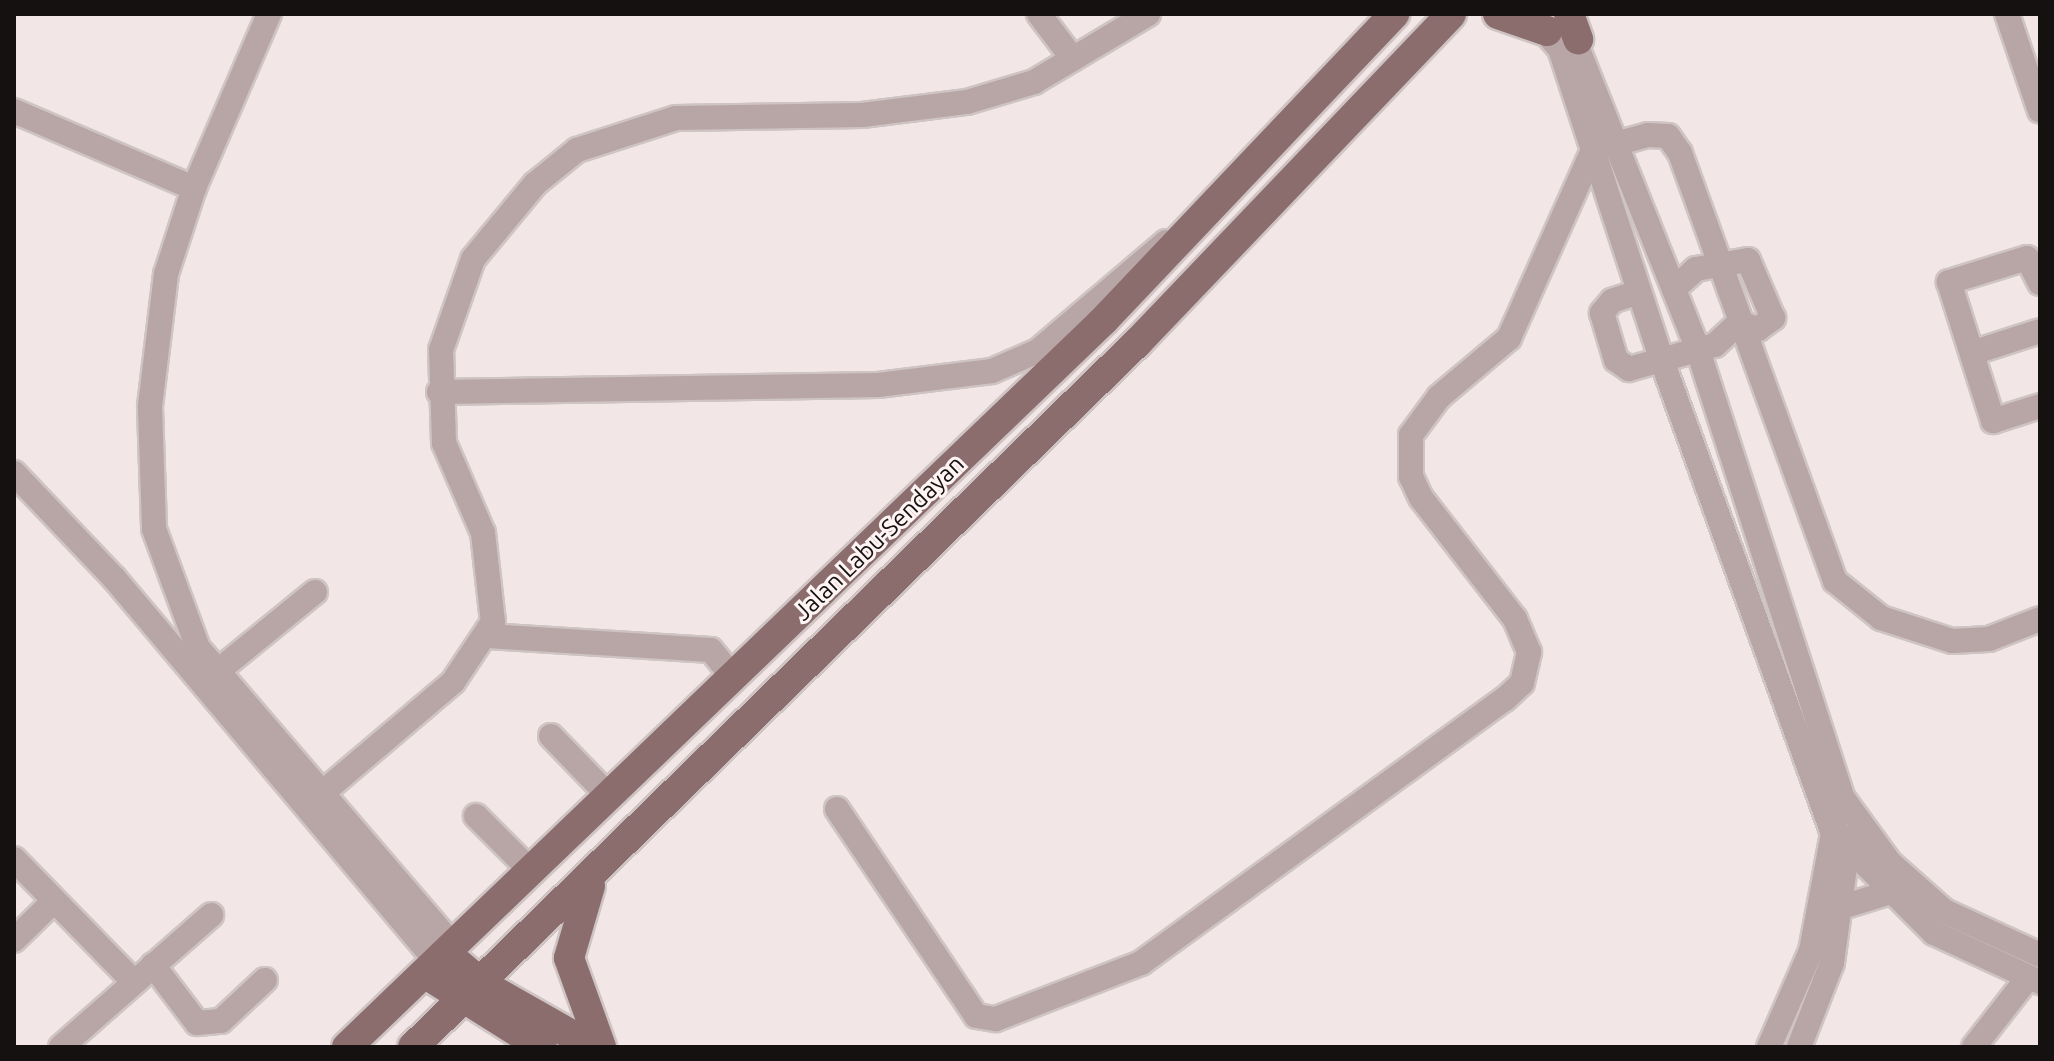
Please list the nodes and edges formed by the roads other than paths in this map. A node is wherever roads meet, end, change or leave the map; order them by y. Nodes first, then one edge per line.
1 (269, 14) edge
2 (1039, 14) edge
3 (1148, 14) edge
4 (1394, 14) edge
5 (1498, 14) edge
6 (2007, 14) edge
7 (1450, 17) edge
8 (1556, 22) edge
9 (1073, 59) junction
10 (14, 111) edge
11 (2040, 111) edge
12 (1617, 142) junction
13 (1593, 150) junction
14 (194, 188) junction
15 (1178, 242) junction
16 (1718, 264) junction
17 (2040, 283) edge
18 (1674, 289) junction
19 (1639, 292) junction
20 (1739, 323) junction
21 (2040, 331) edge
22 (1696, 344) junction
23 (1972, 353) junction
24 (1661, 358) junction
25 (439, 392) junction
26 (2040, 406) edge
27 (1729, 441) junction
28 (1695, 452) junction
29 (14, 473) edge
30 (315, 592) dead end
31 (2040, 619) edge
32 (488, 636) junction
33 (218, 671) junction
34 (734, 678) junction
35 (551, 736) dead end
36 (1820, 764) junction
37 (321, 794) junction
38 (610, 797) junction
39 (1849, 806) junction
40 (837, 809) dead end
41 (476, 816) dead end
42 (1840, 838) junction
43 (14, 859) edge
44 (600, 867) junction
45 (531, 871) junction
46 (1894, 891) junction
47 (53, 902) junction
48 (1842, 907) junction
49 (211, 915) dead end
50 (14, 940) edge
51 (2040, 955) edge
52 (441, 959) junction
53 (153, 965) junction
54 (265, 980) dead end
55 (2033, 981) edge
56 (134, 982) junction
57 (472, 993) junction
58 (61, 1047) edge
59 (347, 1047) edge
60 (413, 1047) edge
61 (542, 1047) edge
62 (593, 1047) edge
63 (601, 1047) edge
64 (1769, 1047) edge
65 (1799, 1047) edge
66 (1974, 1047) edge

1 - 14 street
2 - 9 street
3 - 9 street
4 - 15 main road, Jalan Labu-Sendayan
5 - 8 main road
6 - 11 street
7 - 44 main road, Jalan Labu-Sendayan
8 - 12 street
8 - 13 street
9 - 25 street
10 - 14 street
12 - 13 street
12 - 16 street
12 - 18 street
13 - 19 street
13 - 40 street
14 - 33 street
15 - 25 street
15 - 34 main road, Jalan Labu-Sendayan
16 - 18 street
16 - 20 street
16 - 20 street
17 - 23 street
18 - 22 street
19 - 24 street
19 - 24 street
20 - 22 street
20 - 31 street
21 - 23 street
22 - 24 street
22 - 27 street
23 - 26 street
24 - 28 street
25 - 32 street
27 - 28 street
27 - 36 street
28 - 36 street
29 - 52 street
30 - 33 street
32 - 34 street
32 - 37 street
33 - 37 street
34 - 38 main road, Jalan Labu-Sendayan
35 - 38 street
36 - 39 street
36 - 42 street
37 - 52 street
38 - 45 main road, Jalan Labu-Sendayan
39 - 42 street
39 - 51 street
41 - 45 street
42 - 46 street
42 - 48 street
42 - 64 street
43 - 47 street
44 - 57 main road, Jalan Labu-Sendayan
44 - 63 main road
45 - 52 main road, Jalan Labu-Sendayan
46 - 48 street
46 - 55 street
47 - 50 street
47 - 56 street
48 - 65 street
49 - 53 street
52 - 57 main road
52 - 59 main road, Jalan Labu-Sendayan
53 - 54 street
53 - 56 street
55 - 66 street
56 - 58 street
57 - 60 main road, Jalan Labu-Sendayan
57 - 61 main road
57 - 62 main road

